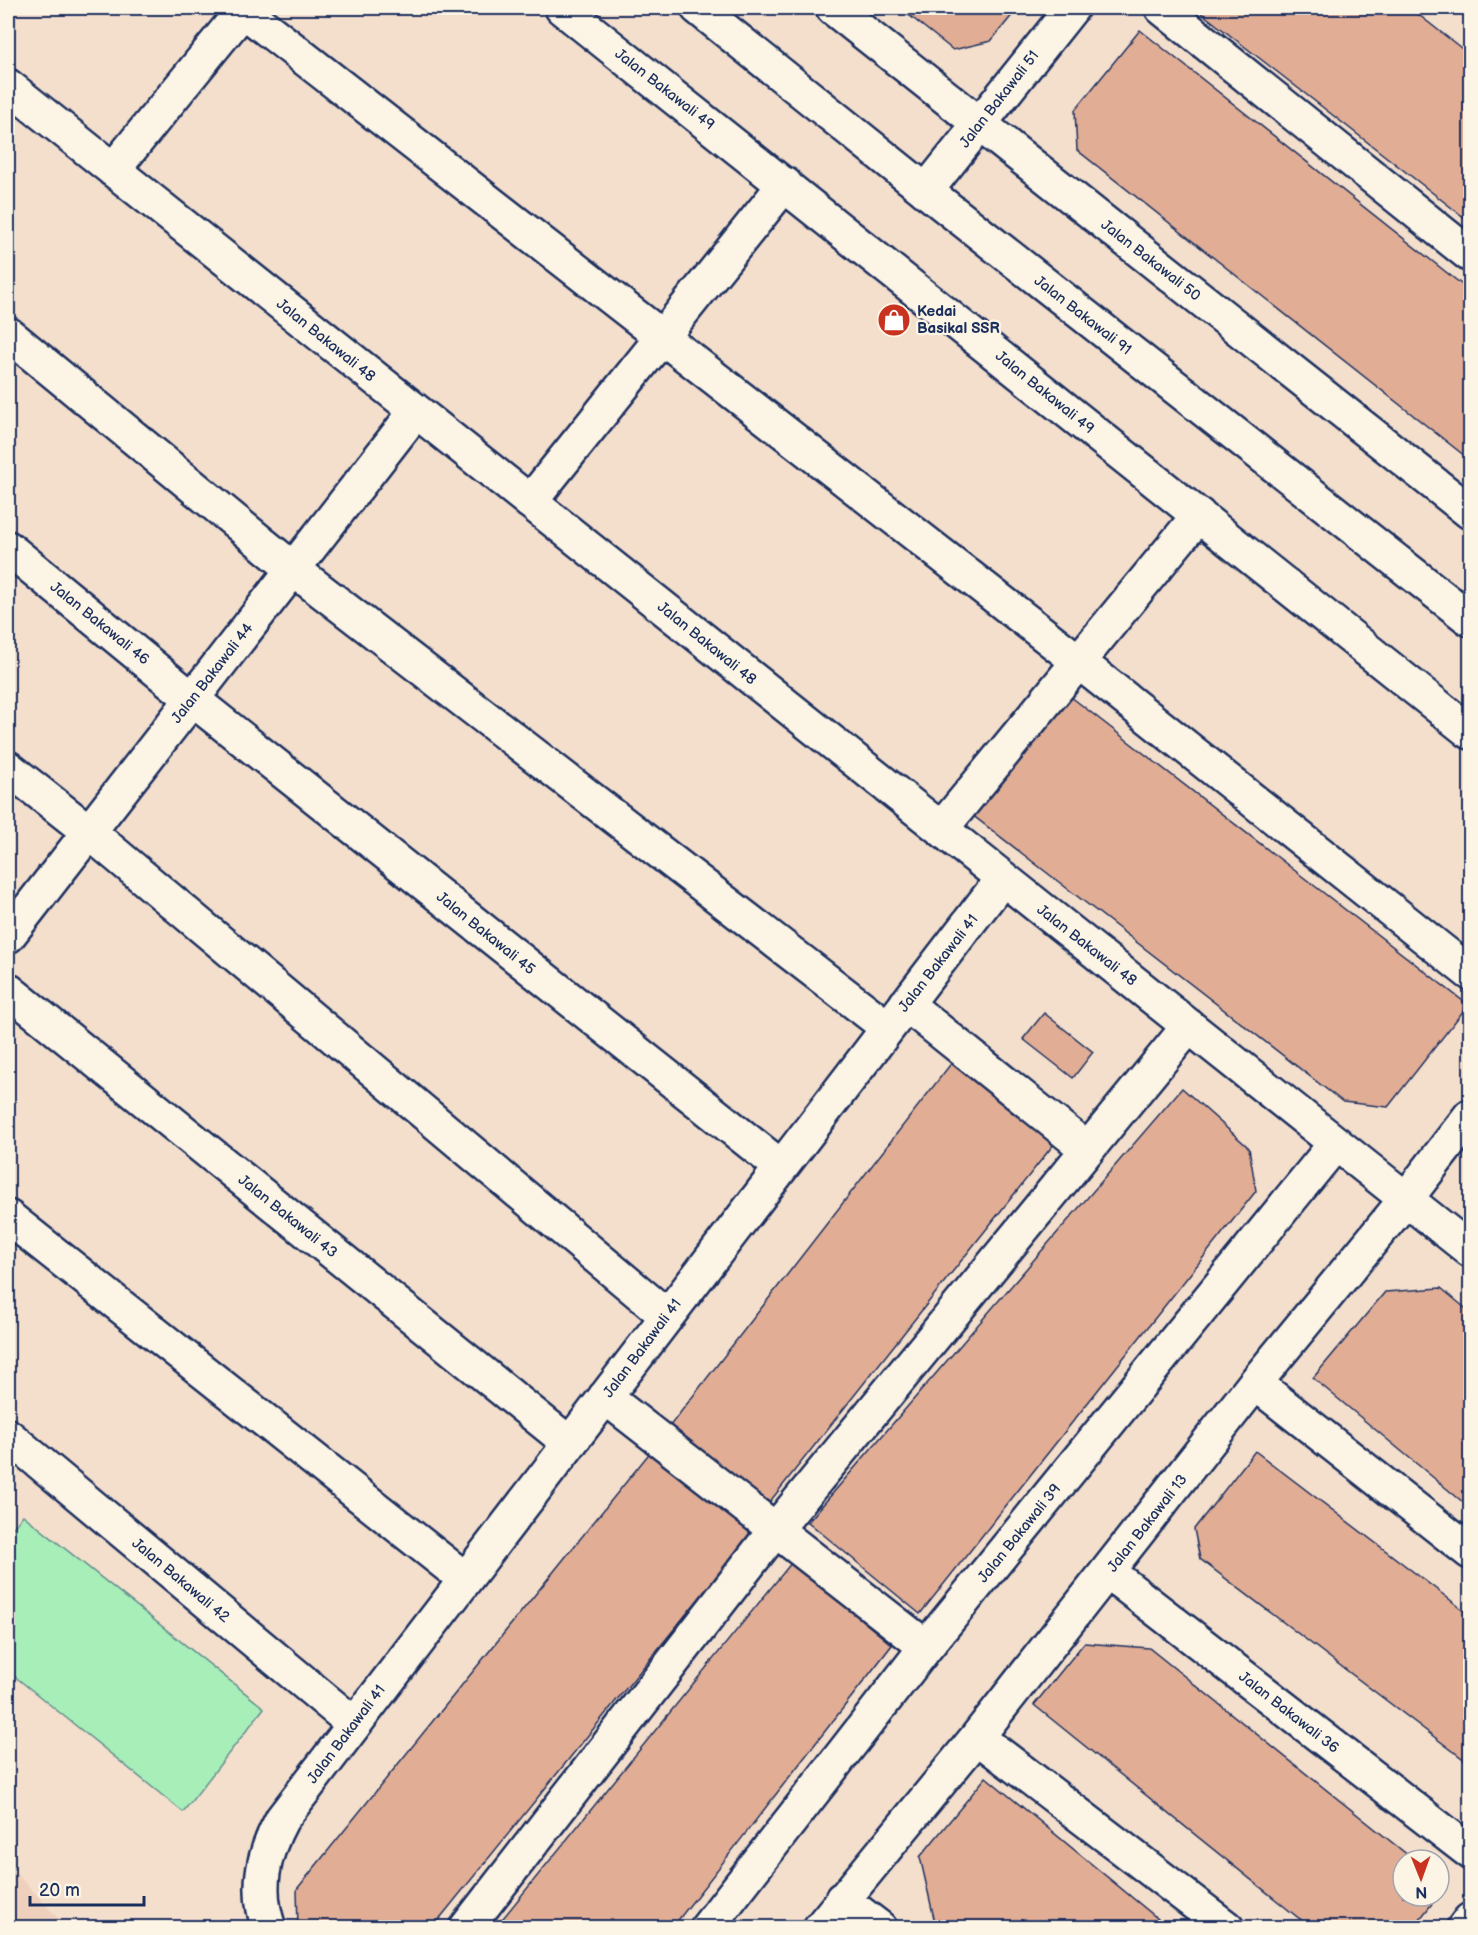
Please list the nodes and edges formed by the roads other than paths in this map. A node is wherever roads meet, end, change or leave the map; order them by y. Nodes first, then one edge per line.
1 (243, 8) edge
2 (562, 8) edge
3 (698, 8) edge
4 (833, 8) edge
5 (1072, 8) edge
6 (1162, 8) edge
7 (8, 86) edge
8 (979, 125) junction
9 (113, 170) junction
10 (785, 184) junction
11 (926, 191) junction
12 (1470, 255) edge
13 (8, 334) edge
14 (662, 337) junction
15 (416, 411) junction
16 (530, 502) junction
17 (1470, 512) edge
18 (1199, 515) junction
19 (8, 548) edge
20 (293, 569) junction
21 (1470, 619) edge
22 (1078, 662) junction
23 (192, 699) junction
24 (1470, 732) edge
25 (8, 768) edge
26 (941, 829) junction
27 (89, 832) junction
28 (1003, 878) junction
29 (8, 936) edge
30 (1470, 973) edge
31 (8, 990) edge
32 (897, 1016) junction
33 (1189, 1026) junction
34 (1470, 1116) edge
35 (1336, 1143) junction
36 (1087, 1149) junction
37 (781, 1167) junction
38 (1406, 1199) junction
39 (8, 1216) edge
40 (1470, 1250) edge
41 (666, 1316) junction
42 (1256, 1383) junction
43 (605, 1397) junction
44 (8, 1436) edge
45 (570, 1443) junction
46 (776, 1529) junction
47 (1470, 1552) edge
48 (1108, 1572) junction
49 (465, 1579) junction
50 (926, 1647) junction
51 (354, 1724) junction
52 (977, 1737) junction
53 (1470, 1852) edge
54 (842, 1899) junction
55 (1470, 1920) edge
56 (269, 1928) edge
57 (466, 1928) edge
58 (707, 1928) edge
59 (820, 1928) edge
60 (880, 1928) edge
61 (1227, 1928) edge
62 (1464, 1928) edge

1 - 9 street
1 - 14 street
2 - 10 street, Jalan Bakawali 49
3 - 11 street, Jalan Bakawali 91
4 - 8 street, Jalan Bakawali 50
5 - 8 street, Jalan Bakawali 51
6 - 12 street
7 - 9 street, Jalan Bakawali 48
8 - 11 street, Jalan Bakawali 51
8 - 17 street, Jalan Bakawali 50
9 - 15 street, Jalan Bakawali 48
10 - 14 street
10 - 18 street, Jalan Bakawali 49
11 - 21 street, Jalan Bakawali 91
13 - 20 street
14 - 16 street
14 - 22 street
15 - 16 street, Jalan Bakawali 48
15 - 20 street, Jalan Bakawali 44
16 - 26 street, Jalan Bakawali 48
18 - 22 street
18 - 24 street, Jalan Bakawali 49
19 - 23 street, Jalan Bakawali 46
20 - 23 street, Jalan Bakawali 44
20 - 32 street
22 - 26 street
22 - 30 street
23 - 27 street, Jalan Bakawali 44
23 - 37 street, Jalan Bakawali 45
25 - 27 street
26 - 28 street, Jalan Bakawali 48
27 - 29 street, Jalan Bakawali 44
27 - 41 street
28 - 32 street, Jalan Bakawali 41
28 - 33 street, Jalan Bakawali 48
31 - 45 street, Jalan Bakawali 43
32 - 36 street
32 - 37 street, Jalan Bakawali 41
33 - 35 street, Jalan Bakawali 48
33 - 36 street
34 - 38 street, Jalan Bakawali 13
35 - 38 street, Jalan Bakawali 48
35 - 50 street, Jalan Bakawali 39
36 - 46 street
37 - 41 street, Jalan Bakawali 41
38 - 40 street, Jalan Bakawali 48
38 - 42 street, Jalan Bakawali 13
39 - 49 street
41 - 43 street, Jalan Bakawali 41
42 - 47 street
42 - 48 street, Jalan Bakawali 13
43 - 45 street, Jalan Bakawali 41
43 - 46 street
44 - 51 street, Jalan Bakawali 42
45 - 49 street, Jalan Bakawali 41
46 - 50 street
46 - 57 street
48 - 52 street, Jalan Bakawali 13
48 - 53 street, Jalan Bakawali 36
49 - 51 street, Jalan Bakawali 41
50 - 58 street, Jalan Bakawali 39
51 - 56 street, Jalan Bakawali 41
52 - 54 street, Jalan Bakawali 13
52 - 61 street
54 - 59 street, Jalan Bakawali 13
54 - 60 street
55 - 62 street

